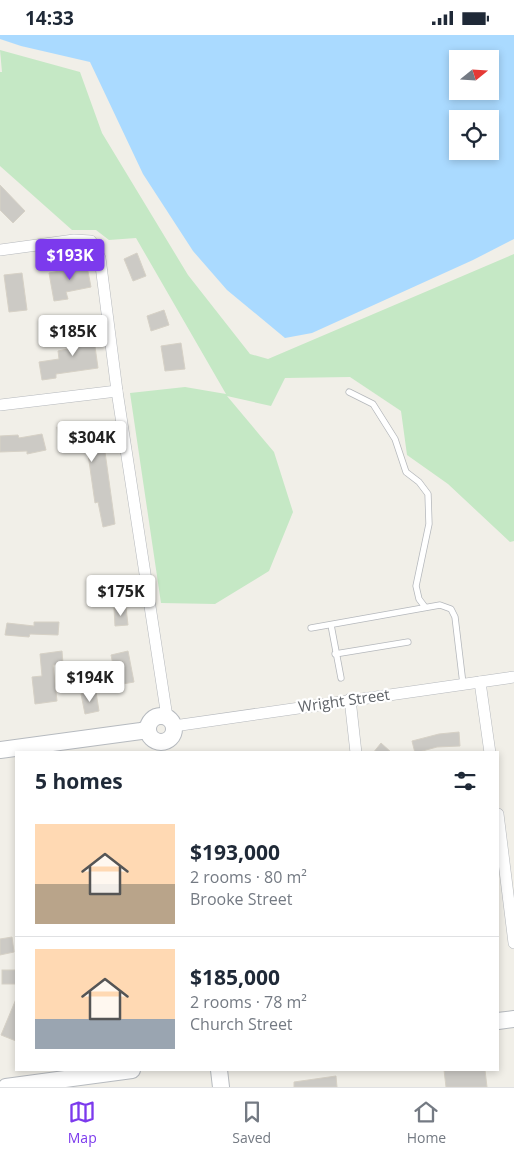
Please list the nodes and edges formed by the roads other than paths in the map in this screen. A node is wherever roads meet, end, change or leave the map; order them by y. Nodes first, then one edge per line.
1 (0, 250) edge
2 (117, 391) junction
3 (349, 392) dead end
4 (0, 405) edge
5 (425, 607) junction
6 (331, 625) junction
7 (311, 628) dead end
8 (408, 642) dead end
9 (335, 655) junction
10 (514, 677) edge
11 (341, 678) dead end
12 (480, 681) junction
13 (463, 684) junction
14 (350, 699) junction
15 (148, 729) junction
16 (171, 733) edge
17 (0, 750) edge
18 (356, 751) edge
19 (490, 751) edge
20 (499, 822) edge
21 (514, 943) edge
22 (514, 1019) edge
23 (499, 1021) edge
24 (127, 1071) edge
25 (220, 1071) edge
26 (72, 1083) edge
27 (6, 1087) edge
28 (222, 1087) edge

1 - 2 street
2 - 4 street
2 - 16 street
3 - 5 lane
5 - 6 lane
5 - 13 lane
6 - 7 lane
6 - 9 lane
8 - 9 lane
9 - 11 lane
10 - 12 street, Wright Street
12 - 13 street, Wright Street
12 - 19 street
13 - 14 street, Wright Street
14 - 16 street, Wright Street
14 - 18 street
15 - 16 street
15 - 16 street
15 - 17 street
20 - 21 street
22 - 23 street
24 - 26 street
25 - 28 street
26 - 27 street

